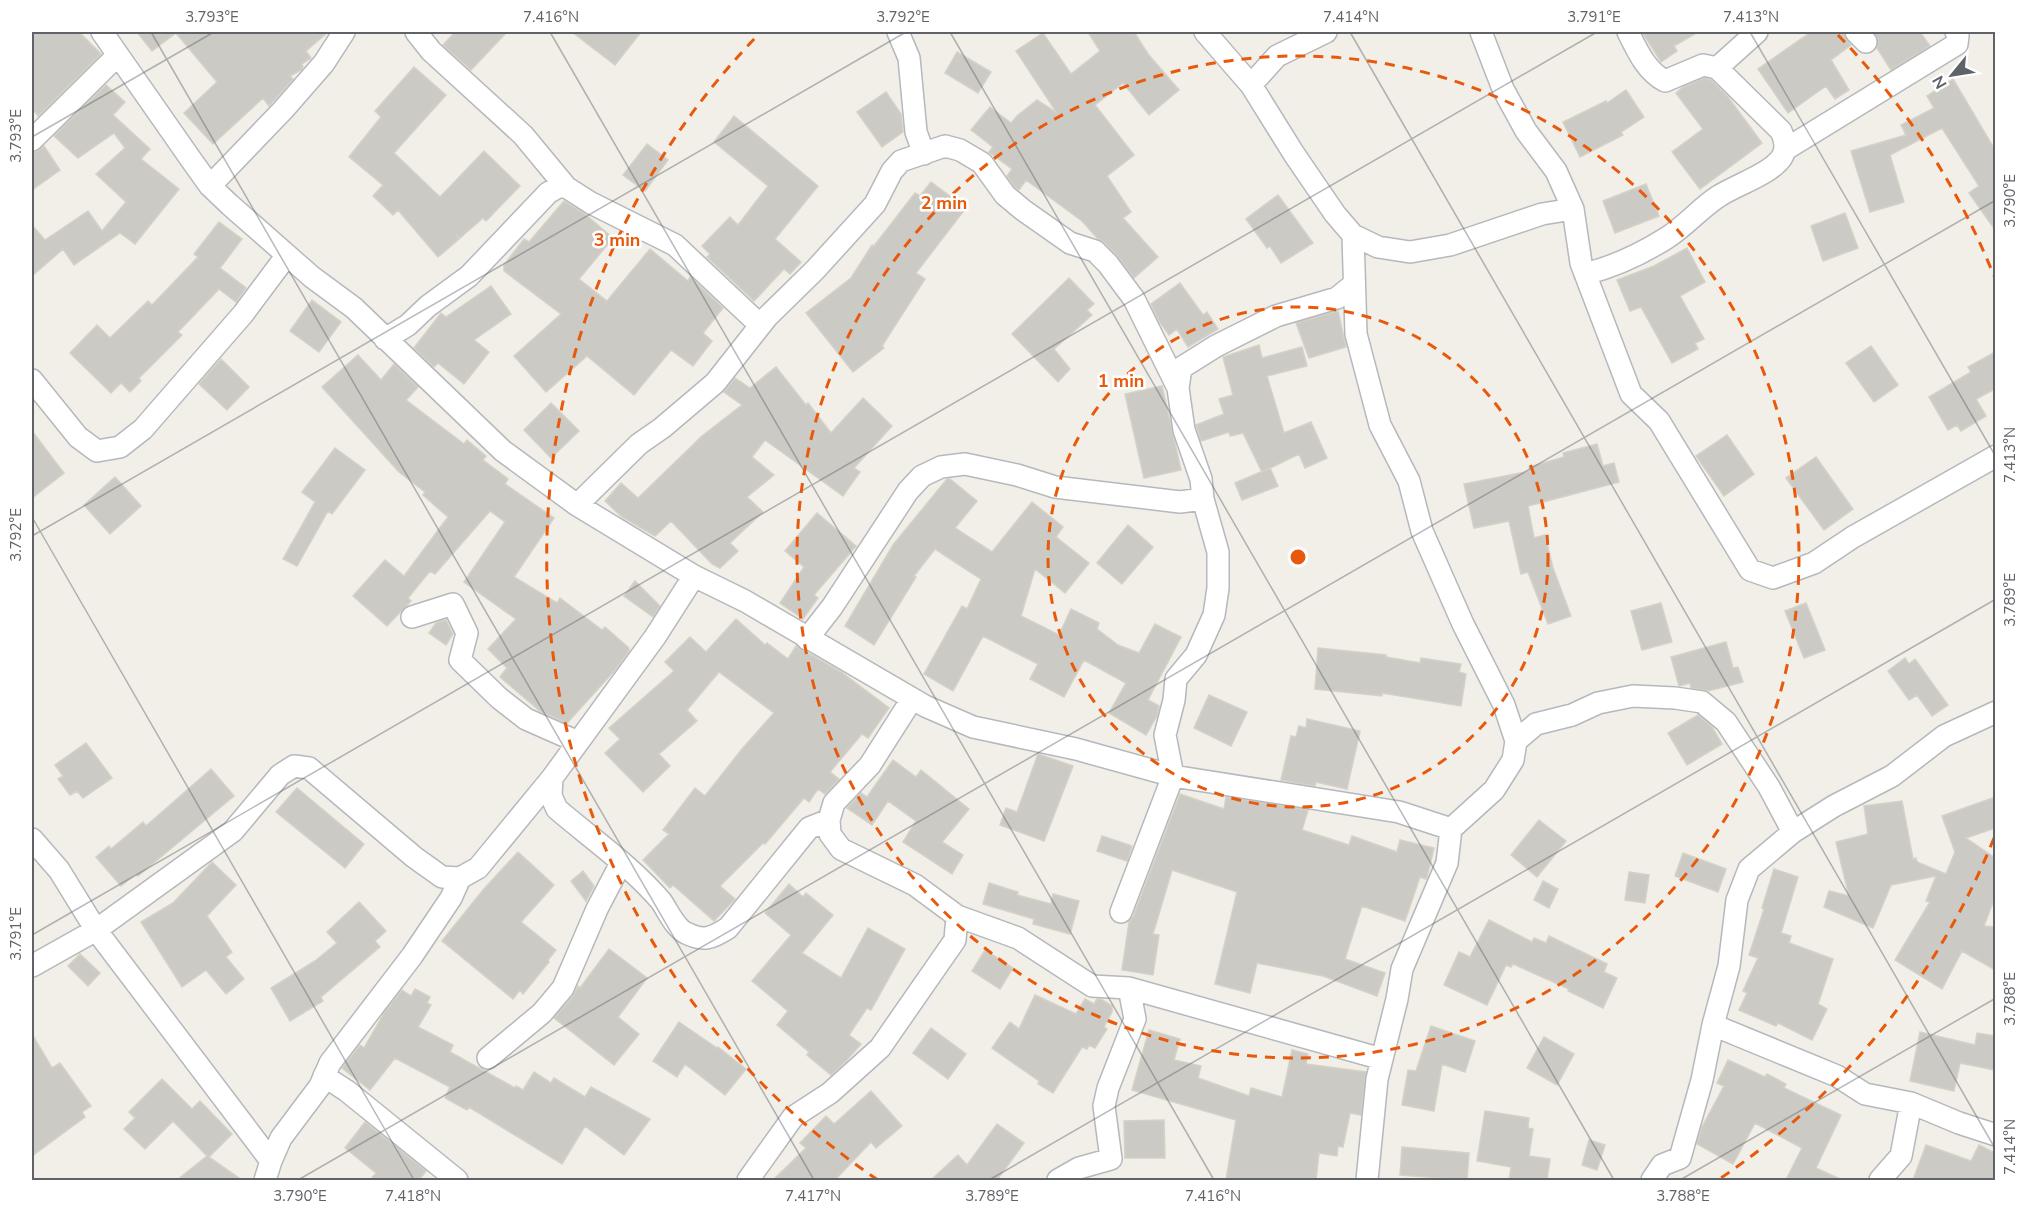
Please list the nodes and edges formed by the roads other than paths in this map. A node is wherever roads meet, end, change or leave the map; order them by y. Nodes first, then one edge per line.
1 (102, 32) edge
2 (344, 32) edge
3 (416, 32) edge
4 (898, 32) edge
5 (1205, 32) edge
6 (1326, 32) edge
7 (1481, 32) edge
8 (1628, 32) edge
9 (1757, 32) edge
10 (1956, 32) edge
11 (118, 55) junction
12 (1717, 68) junction
13 (1251, 85) junction
14 (32, 140) edge
15 (1786, 149) junction
16 (924, 154) junction
17 (210, 186) junction
18 (566, 187) junction
19 (1573, 209) junction
20 (1353, 235) junction
21 (287, 255) junction
22 (1585, 274) junction
23 (1353, 285) junction
24 (760, 325) junction
25 (385, 339) junction
26 (32, 380) edge
27 (1178, 388) junction
28 (1995, 456) edge
29 (1203, 499) junction
30 (577, 505) junction
31 (694, 576) junction
32 (412, 617) dead end
33 (807, 639) junction
34 (912, 699) junction
35 (1995, 712) edge
36 (1516, 741) junction
37 (578, 742) junction
38 (1173, 776) junction
39 (552, 778) junction
40 (829, 820) junction
41 (1451, 829) junction
42 (1793, 832) junction
43 (32, 839) edge
44 (621, 863) junction
45 (460, 878) junction
46 (1121, 912) dead end
47 (957, 916) junction
48 (96, 930) junction
49 (32, 966) edge
50 (1129, 988) junction
51 (1713, 1025) junction
52 (488, 1058) dead end
53 (1382, 1059) junction
54 (324, 1076) junction
55 (1911, 1103) junction
56 (1995, 1134) edge
57 (268, 1171) edge
58 (457, 1180) edge
59 (748, 1180) edge
60 (1058, 1180) edge
61 (1367, 1180) edge
62 (1652, 1180) edge
63 (1880, 1180) edge

1 - 11 street
2 - 17 street
3 - 18 street
4 - 16 street
5 - 13 street
6 - 13 street
7 - 19 street
8 - 12 street
9 - 12 street
10 - 15 street
11 - 14 street
11 - 17 street
12 - 15 street
13 - 20 street
15 - 22 street
16 - 24 street
16 - 27 street
17 - 21 street
18 - 24 street
18 - 25 street
19 - 20 street
19 - 22 street
20 - 23 street
21 - 25 street
21 - 26 street
22 - 28 street
23 - 27 street
23 - 36 street
24 - 30 street
25 - 30 street
27 - 29 street
29 - 33 street
29 - 38 street
30 - 31 street
31 - 33 street
31 - 37 street
32 - 37 street
33 - 34 street
34 - 38 street
34 - 40 street
35 - 42 street
36 - 41 street
36 - 42 street
37 - 39 street
38 - 41 street
38 - 46 street
39 - 44 street
39 - 45 street
40 - 44 street
40 - 47 street
41 - 53 street
42 - 51 street
43 - 48 street
44 - 52 street
45 - 48 street
45 - 54 street
47 - 50 street
47 - 59 street
48 - 49 street
48 - 57 street
50 - 53 street
50 - 60 street
51 - 55 street
51 - 62 street
53 - 61 street
54 - 57 street
54 - 58 street
55 - 56 street
55 - 63 street

